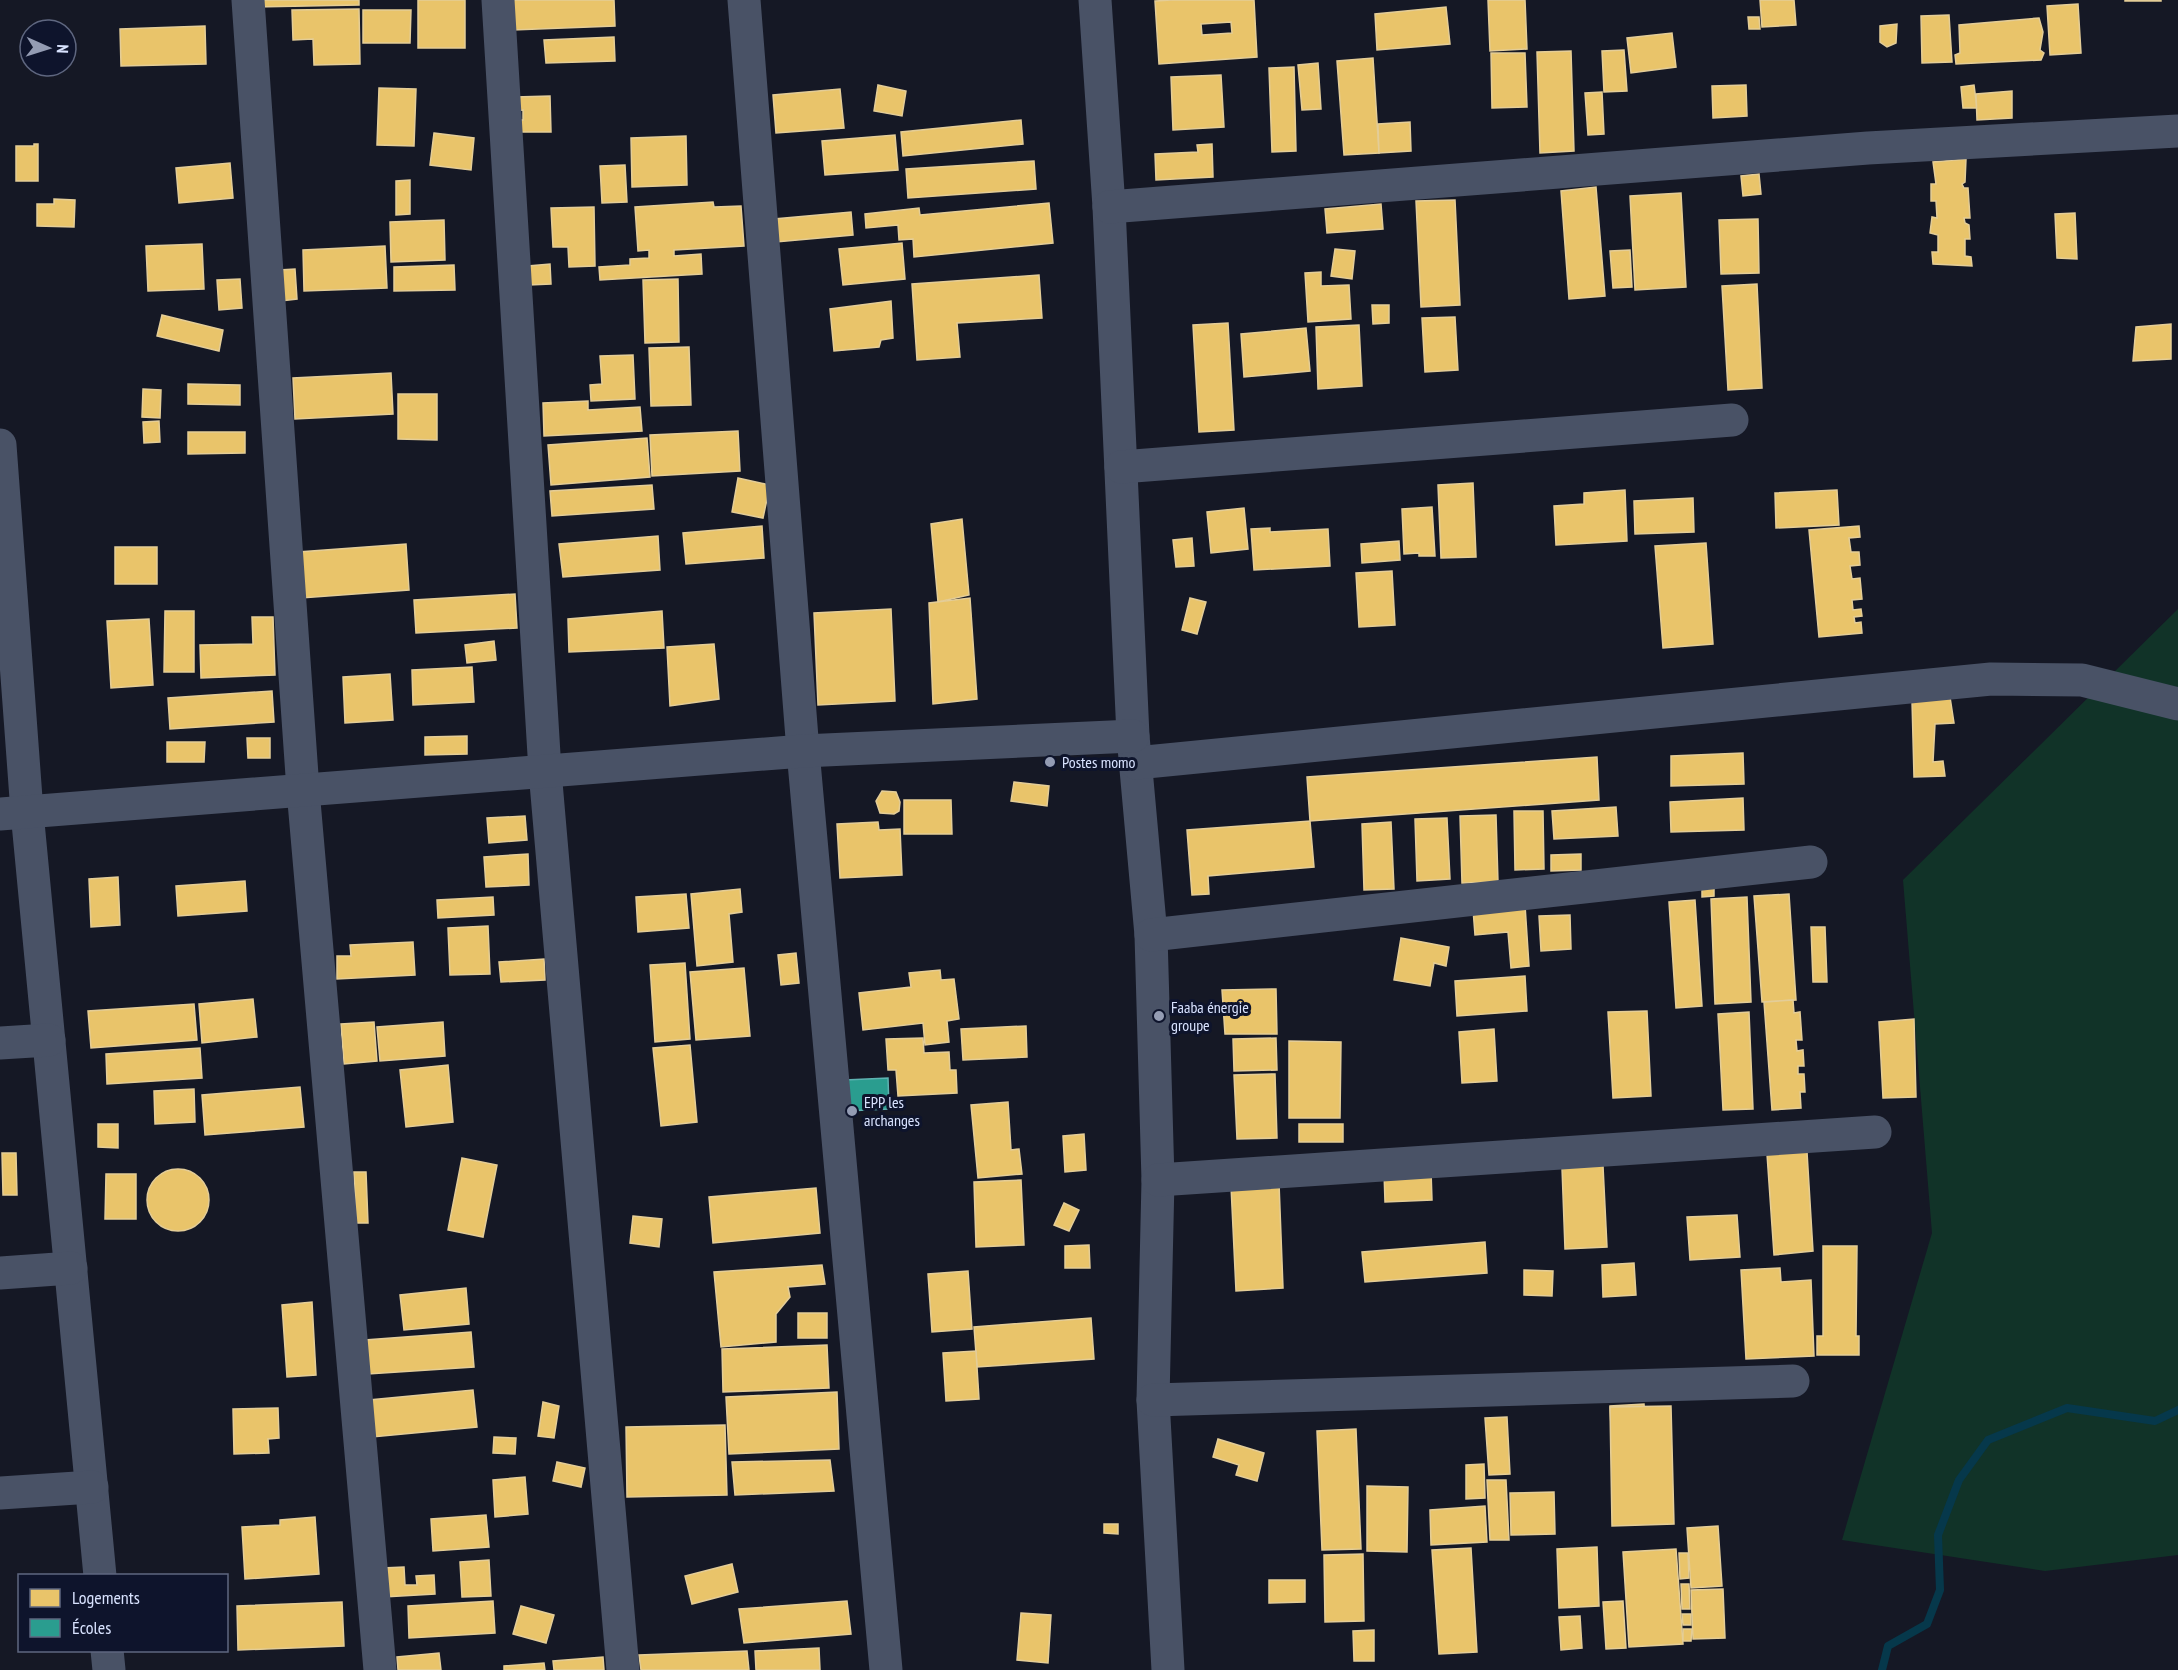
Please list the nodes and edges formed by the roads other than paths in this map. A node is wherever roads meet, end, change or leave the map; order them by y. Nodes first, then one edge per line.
1 (248, 0) edge
2 (498, 0) edge
3 (744, 0) edge
4 (1095, 0) edge
5 (2178, 131) edge
6 (1109, 207) junction
7 (1732, 420) dead end
8 (0, 445) edge
9 (1121, 467) junction
10 (4, 541) edge
11 (2178, 704) edge
12 (1135, 749) junction
13 (803, 751) junction
14 (545, 771) junction
15 (303, 790) junction
16 (14, 813) edge
17 (1810, 862) dead end
18 (1151, 935) junction
19 (49, 1040) junction
20 (0, 1043) edge
21 (1875, 1132) dead end
22 (1158, 1180) junction
23 (71, 1268) junction
24 (0, 1273) edge
25 (1792, 1381) dead end
26 (1153, 1400) junction
27 (92, 1487) junction
28 (0, 1493) edge
29 (100, 1574) edge
30 (107, 1652) edge
31 (109, 1670) edge
32 (380, 1670) edge
33 (623, 1670) edge
34 (886, 1670) edge
35 (1167, 1670) edge

1 - 15 street
2 - 14 street
3 - 13 street
4 - 6 street
5 - 6 street
6 - 9 street
7 - 9 street
8 - 10 street
9 - 12 street
10 - 16 street
11 - 12 street
12 - 13 street
12 - 18 street
13 - 14 street
13 - 34 street
14 - 15 street
14 - 33 street
15 - 16 street
15 - 32 street
16 - 19 street
17 - 18 street
18 - 22 street
19 - 20 street
19 - 23 street
21 - 22 street
22 - 26 street
23 - 24 street
23 - 27 street
25 - 26 street
26 - 35 street
27 - 28 street
27 - 29 street
30 - 31 street

